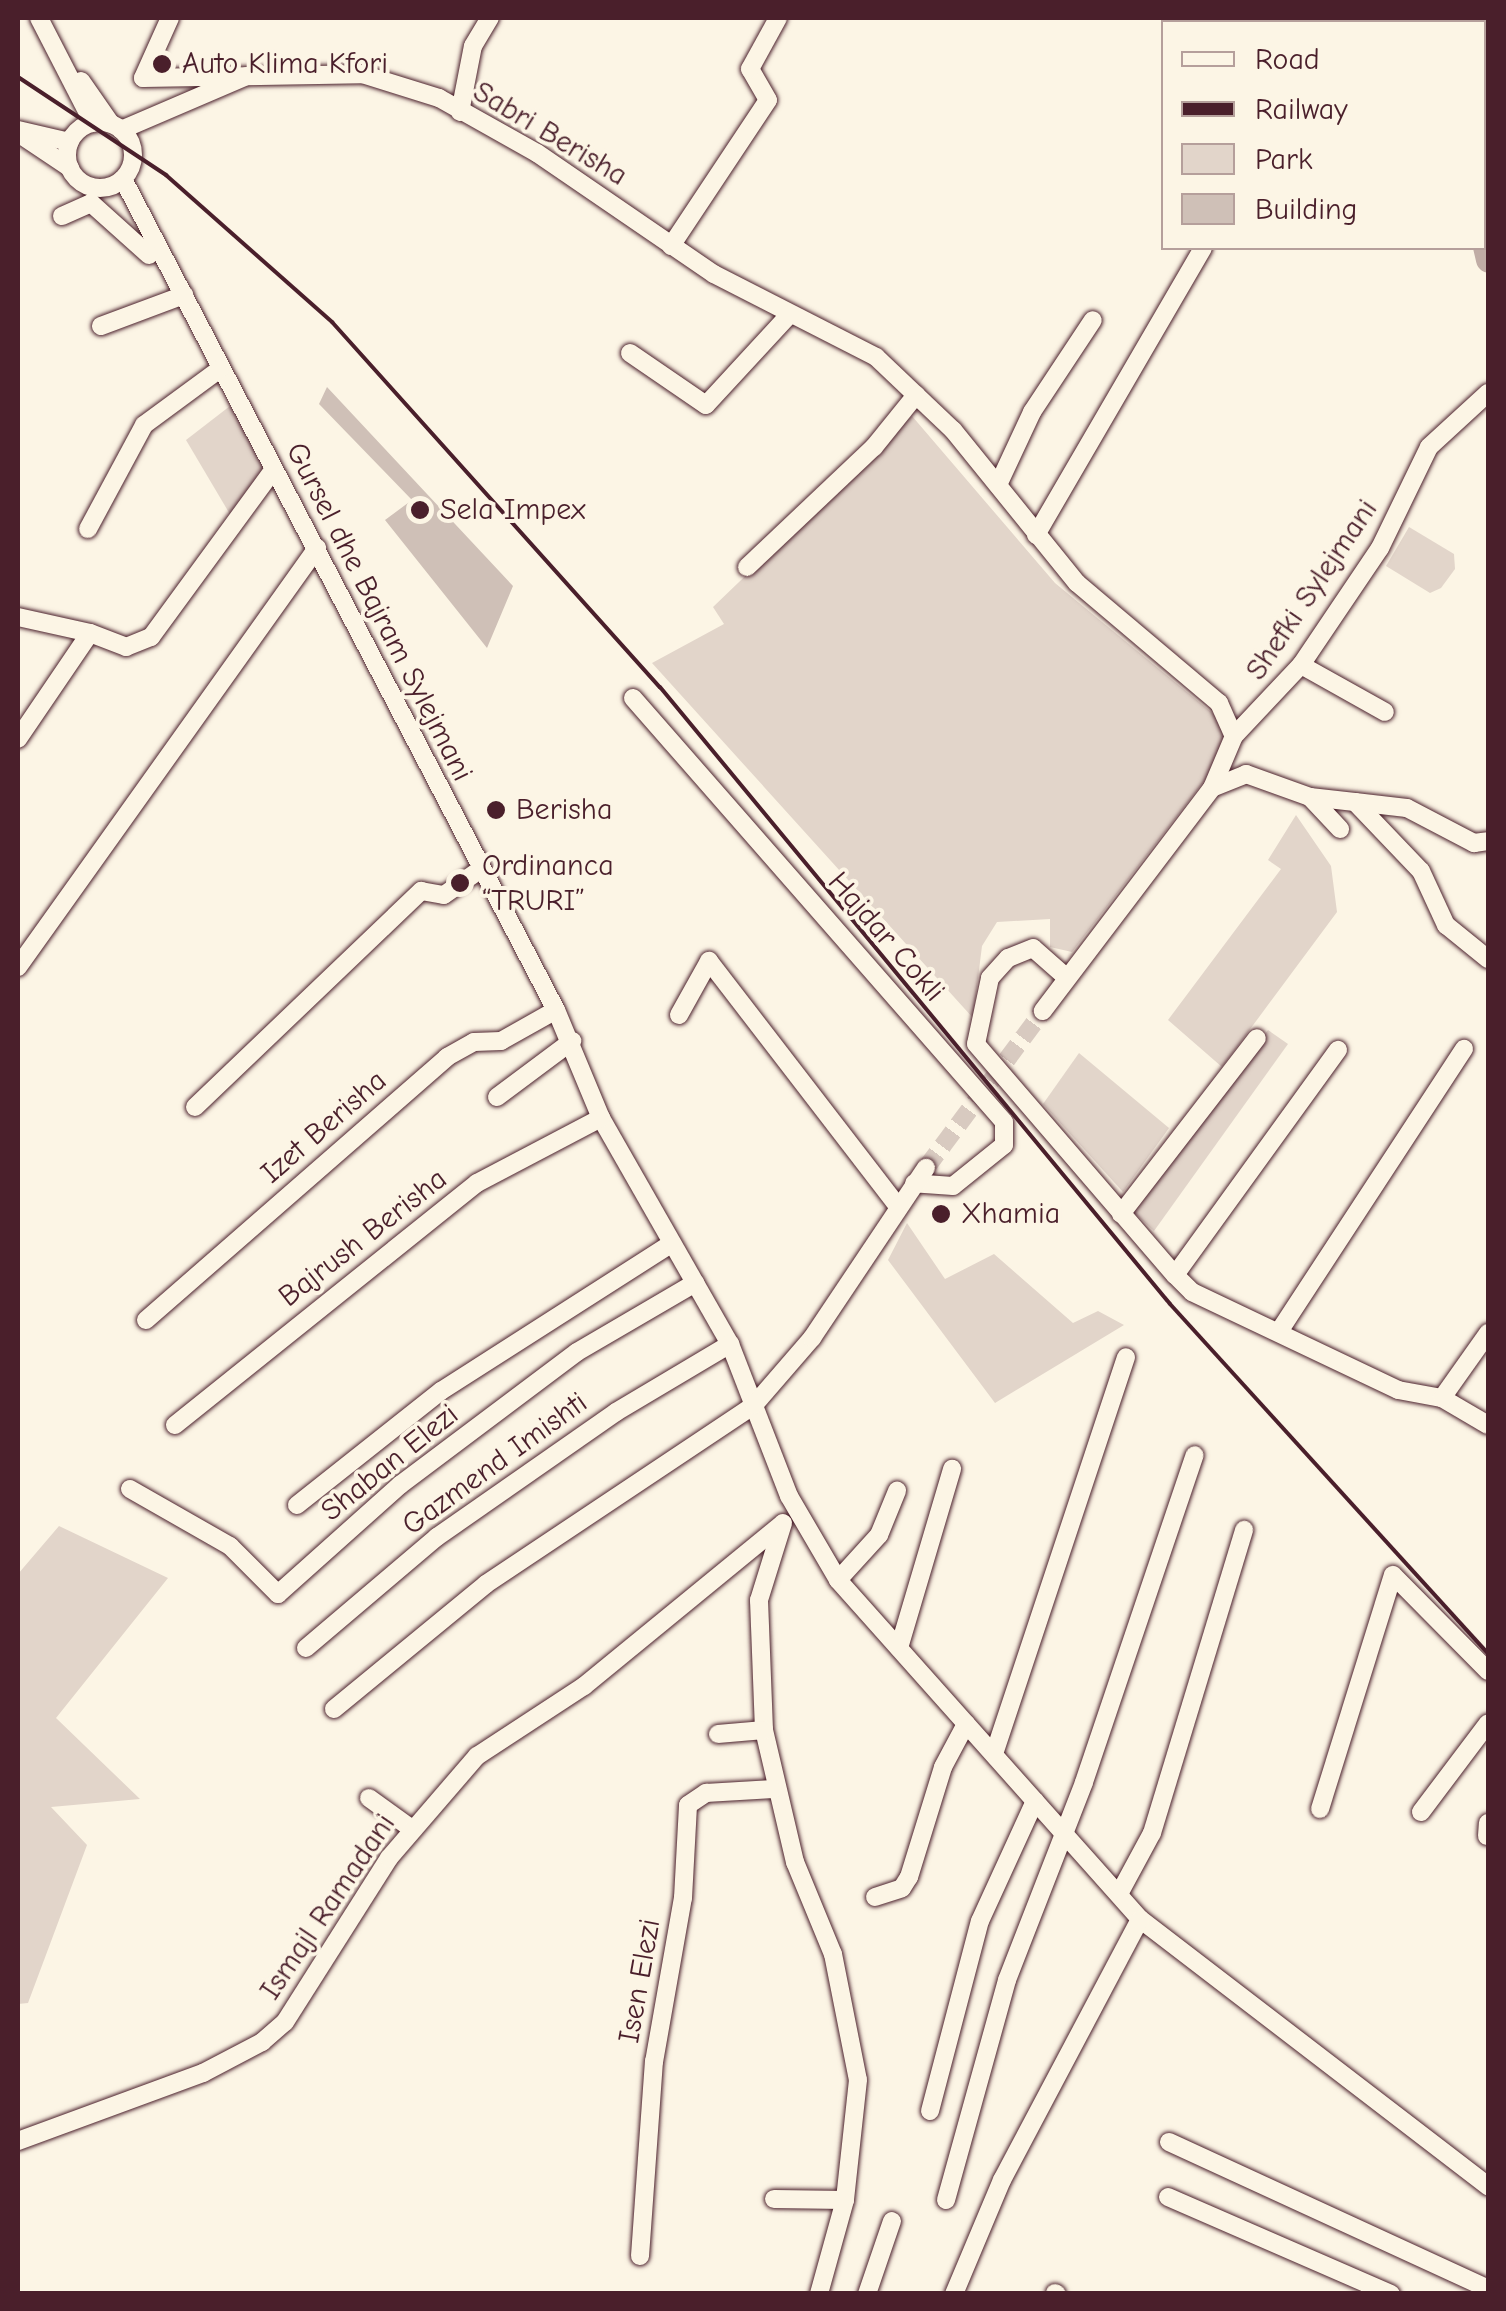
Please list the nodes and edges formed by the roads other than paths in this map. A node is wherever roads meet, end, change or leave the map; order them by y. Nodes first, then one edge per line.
1 (170, 18) edge
2 (490, 18) edge
3 (778, 18) edge
4 (46, 22) edge
5 (257, 72) junction
6 (460, 112) junction
7 (114, 130) junction
8 (18, 131) edge
9 (70, 142) junction
10 (70, 168) junction
11 (123, 179) junction
12 (94, 195) junction
13 (62, 216) dead end
14 (145, 231) junction
15 (671, 246) junction
16 (1202, 250) edge
17 (181, 296) junction
18 (790, 314) junction
19 (1093, 320) dead end
20 (101, 326) dead end
21 (630, 354) dead end
22 (220, 369) junction
23 (1488, 393) edge
24 (916, 395) junction
25 (274, 469) junction
26 (998, 485) junction
27 (88, 529) dead end
28 (1036, 535) junction
29 (317, 548) junction
30 (747, 567) dead end
31 (18, 617) edge
32 (90, 634) junction
33 (1301, 665) junction
34 (633, 698) dead end
35 (1385, 712) dead end
36 (1234, 736) junction
37 (18, 739) edge
38 (1229, 757) junction
39 (1254, 775) junction
40 (1212, 788) junction
41 (1310, 796) junction
42 (1355, 802) junction
43 (1340, 828) dead end
44 (1488, 841) edge
45 (481, 869) junction
46 (1488, 959) edge
47 (18, 967) edge
48 (1067, 978) junction
49 (556, 1010) junction
50 (1043, 1012) tunnel mouth
51 (678, 1014) dead end
52 (1256, 1038) dead end
53 (572, 1041) junction
54 (1464, 1049) dead end
55 (1338, 1050) dead end
56 (496, 1097) dead end
57 (195, 1107) dead end
58 (602, 1118) junction
59 (926, 1168) tunnel mouth
60 (914, 1183) junction
61 (898, 1206) junction
62 (1121, 1214) junction
63 (671, 1244) junction
64 (1175, 1275) junction
65 (695, 1283) junction
66 (146, 1320) dead end
67 (1280, 1330) junction
68 (1488, 1333) edge
69 (730, 1344) junction
70 (1126, 1356) dead end
71 (1442, 1398) junction
72 (754, 1405) junction
73 (175, 1425) dead end
74 (1488, 1425) edge
75 (1194, 1456) dead end
76 (952, 1469) dead end
77 (130, 1489) dead end
78 (896, 1491) dead end
79 (297, 1505) dead end
80 (796, 1510) junction
81 (782, 1524) junction
82 (1244, 1530) dead end
83 (838, 1580) junction
84 (306, 1648) dead end
85 (899, 1648) junction
86 (1488, 1670) edge
87 (334, 1709) dead end
88 (1488, 1722) edge
89 (966, 1724) junction
90 (764, 1730) junction
91 (718, 1734) dead end
92 (994, 1754) junction
93 (773, 1789) junction
94 (369, 1798) dead end
95 (1035, 1802) junction
96 (1320, 1809) dead end
97 (1421, 1812) dead end
98 (1488, 1823) edge
99 (412, 1828) junction
100 (1063, 1830) junction
101 (1487, 1836) edge
102 (1119, 1894) junction
103 (875, 1898) dead end
104 (1140, 1919) junction
105 (930, 2111) dead end
106 (18, 2141) edge
107 (1169, 2142) dead end
108 (1488, 2186) edge
109 (1168, 2198) dead end
110 (774, 2199) dead end
111 (846, 2200) junction
112 (946, 2200) dead end
113 (892, 2221) dead end
114 (640, 2256) dead end
115 (1488, 2289) edge
116 (819, 2294) edge
117 (866, 2294) edge
118 (954, 2294) edge
119 (1391, 2294) edge

1 - 5 street, Sabri Berisha
2 - 6 street
3 - 15 street
4 - 7 street
5 - 6 street, Sabri Berisha
5 - 7 street, Sabri Berisha
6 - 15 street, Sabri Berisha
7 - 9 street, Sabri Berisha
7 - 11 street
8 - 9 street
8 - 10 street
9 - 10 street
10 - 12 street
11 - 12 street
11 - 14 street, Gursel dhe Bajram Sylejmani
12 - 13 street
12 - 14 street, Gursel dhe Bajram Sylejmani
12 - 17 street
14 - 17 street, Gursel dhe Bajram Sylejmani
15 - 18 street, Sabri Berisha
16 - 28 street
17 - 20 street
17 - 22 street, Gursel dhe Bajram Sylejmani
18 - 21 street
18 - 24 street, Sabri Berisha
19 - 26 street
22 - 25 street, Gursel dhe Bajram Sylejmani
22 - 27 street
23 - 33 street, Shefki Sylejmani
24 - 26 street, Sabri Berisha
24 - 30 street
25 - 29 street, Gursel dhe Bajram Sylejmani
25 - 32 street
26 - 28 street, Sabri Berisha
28 - 36 street, Sabri Berisha
29 - 45 street, Gursel dhe Bajram Sylejmani
29 - 47 street
31 - 32 street
32 - 37 street
33 - 35 street
33 - 36 street, Shefki Sylejmani
34 - 60 street, Hajdar Cokli
36 - 38 street, Shefki Sylejmani
38 - 39 street
38 - 40 street, Shefki Sylejmani
39 - 40 street
39 - 41 street
40 - 48 street, Shefki Sylejmani
41 - 42 street
41 - 43 street
42 - 44 street
42 - 46 street
45 - 49 street, Gursel dhe Bajram Sylejmani
45 - 57 street
48 - 50 street, Shefki Sylejmani
48 - 62 street
49 - 53 street, Gursel dhe Bajram Sylejmani
49 - 66 street, Izet Berisha
51 - 61 street
52 - 62 street
53 - 56 street
53 - 58 street, Gursel dhe Bajram Sylejmani
54 - 67 street
55 - 64 street
58 - 63 street, Gursel dhe Bajram Sylejmani
58 - 73 street, Bajrush Berisha
59 - 60 street
60 - 61 street
61 - 72 street
62 - 64 street
63 - 65 street, Gursel dhe Bajram Sylejmani
63 - 79 street
64 - 67 street
65 - 69 street, Gursel dhe Bajram Sylejmani
65 - 77 street, Shaban Elezi
67 - 71 street
68 - 71 street
69 - 72 street, Gursel dhe Bajram Sylejmani
69 - 84 street, Gazmend Imishti
70 - 92 street
71 - 74 street
72 - 80 street, Gursel dhe Bajram Sylejmani
72 - 87 street
75 - 100 street
76 - 85 street
78 - 83 street
80 - 81 street, Ismajl Ramadani
80 - 83 street, Gursel dhe Bajram Sylejmani
81 - 90 street
81 - 99 street, Ismajl Ramadani
82 - 102 street
83 - 85 street, Gursel dhe Bajram Sylejmani
85 - 89 street, Gursel dhe Bajram Sylejmani
86 - 96 street
88 - 97 street
89 - 92 street, Gursel dhe Bajram Sylejmani
89 - 103 street
90 - 91 street
90 - 93 street
92 - 95 street, Gursel dhe Bajram Sylejmani
93 - 111 street
93 - 114 street, Isen Elezi
94 - 99 street
95 - 100 street, Gursel dhe Bajram Sylejmani
95 - 105 street
98 - 101 street
99 - 106 street, Ismajl Ramadani
100 - 102 street, Gursel dhe Bajram Sylejmani
100 - 112 street
102 - 104 street, Gursel dhe Bajram Sylejmani
104 - 108 street, Gursel dhe Bajram Sylejmani
104 - 118 street
107 - 115 street
109 - 119 street
110 - 111 street
111 - 116 street
113 - 117 street

